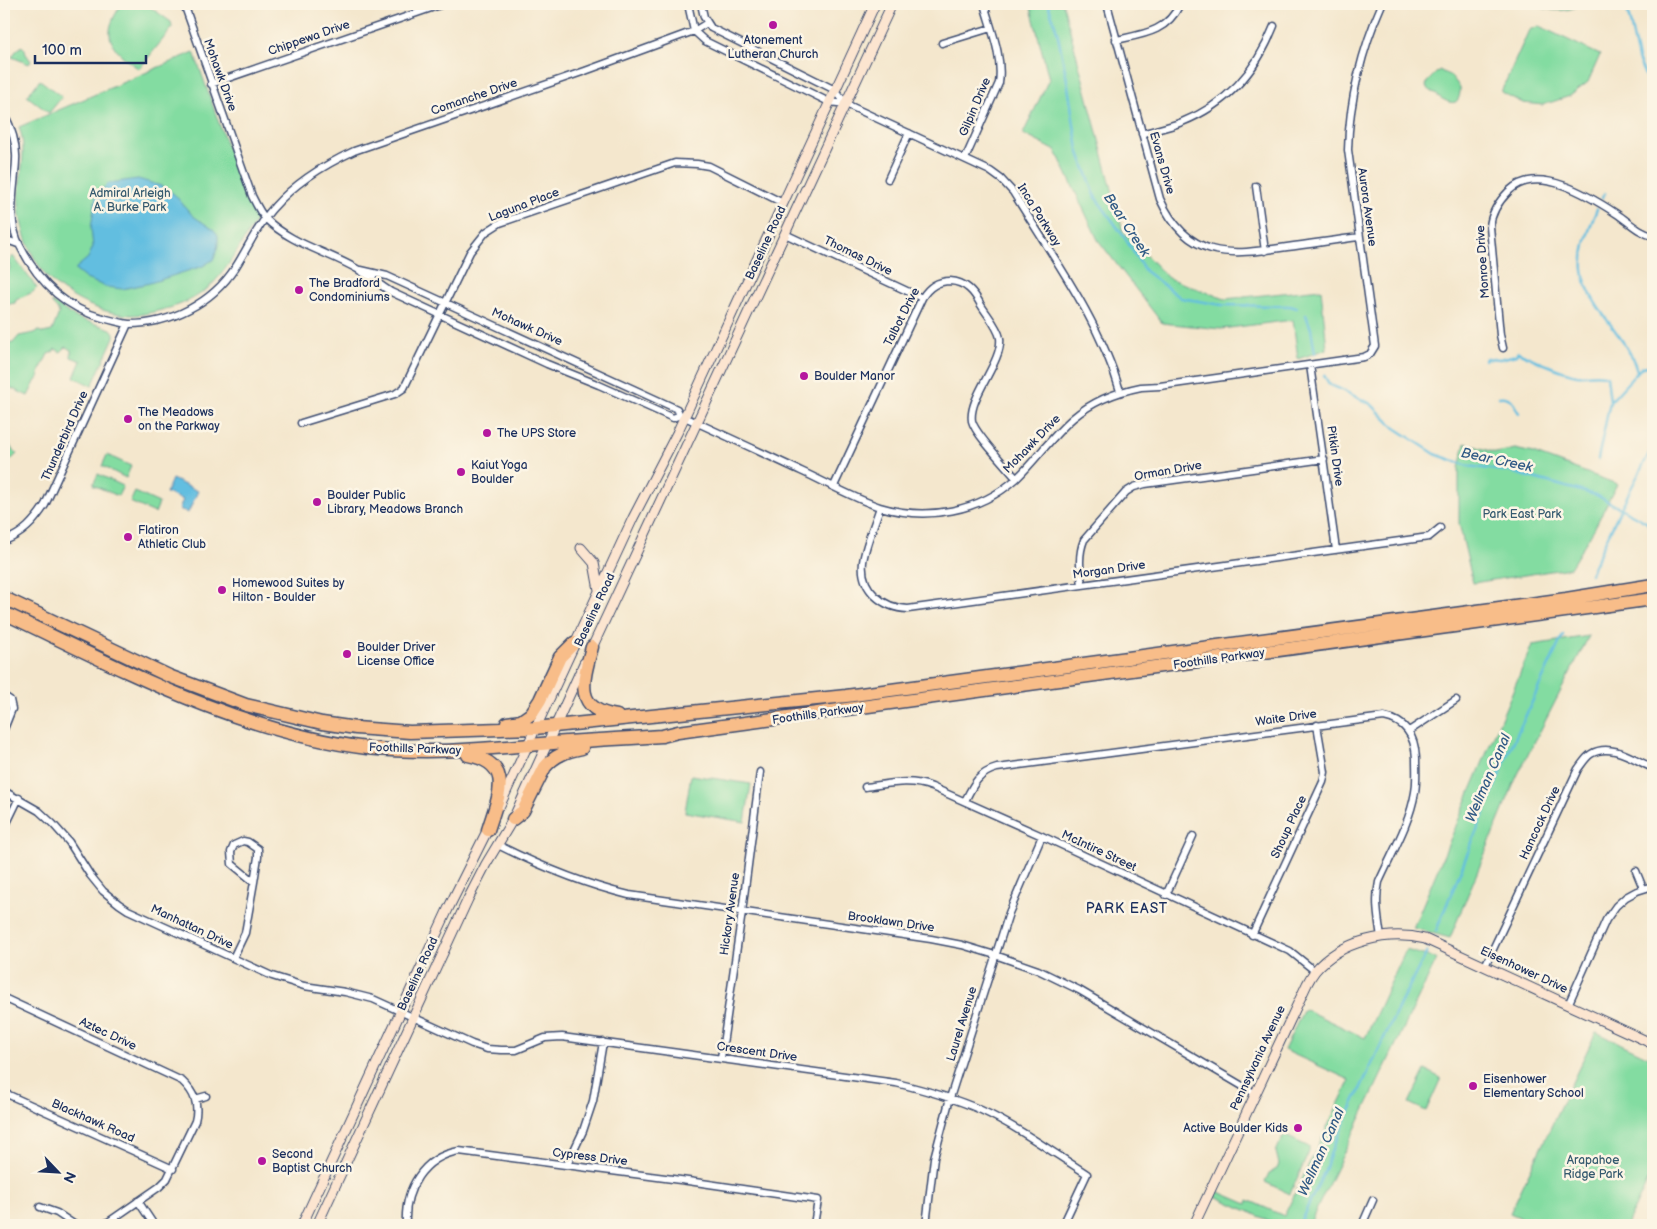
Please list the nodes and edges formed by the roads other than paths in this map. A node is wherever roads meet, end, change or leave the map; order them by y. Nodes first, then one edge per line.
1 (184, 4) edge
2 (443, 4) edge
3 (688, 4) edge
4 (701, 4) edge
5 (875, 4) edge
6 (892, 4) edge
7 (984, 4) edge
8 (1107, 4) edge
9 (1180, 4) edge
10 (1382, 4) edge
11 (707, 23) junction
12 (1274, 26) dead end
13 (991, 28) junction
14 (694, 31) junction
15 (1116, 40) junction
16 (942, 43) dead end
17 (211, 84) junction
18 (835, 90) junction
19 (829, 102) junction
20 (846, 104) junction
21 (4, 113) edge
22 (909, 133) junction
23 (1142, 134) junction
24 (965, 159) junction
25 (888, 179) dead end
26 (1256, 186) dead end
27 (783, 203) junction
28 (265, 218) junction
29 (785, 234) junction
30 (1653, 236) edge
31 (1359, 237) junction
32 (4, 239) edge
33 (18, 244) junction
34 (1265, 250) junction
35 (360, 270) junction
36 (922, 298) junction
37 (446, 303) junction
38 (440, 315) junction
39 (128, 324) junction
40 (1503, 348) dead end
41 (1310, 365) junction
42 (1120, 392) junction
43 (682, 416) junction
44 (301, 423) dead end
45 (697, 423) junction
46 (1324, 459) junction
47 (1016, 478) junction
48 (834, 486) junction
49 (880, 507) junction
50 (1440, 528) dead end
51 (4, 542) edge
52 (581, 548) dead end
53 (1336, 550) junction
54 (1082, 585) junction
55 (1653, 585) edge
56 (599, 591) junction
57 (4, 598) edge
58 (1653, 599) edge
59 (4, 613) edge
60 (574, 643) junction
61 (592, 647) junction
62 (4, 696) edge
63 (1456, 700) dead end
64 (642, 717) junction
65 (1317, 725) junction
66 (554, 726) junction
67 (535, 728) junction
68 (4, 729) edge
69 (436, 731) junction
70 (1409, 731) junction
71 (662, 736) junction
72 (546, 744) junction
73 (528, 745) junction
74 (451, 751) junction
75 (1653, 768) edge
76 (760, 772) dead end
77 (865, 787) dead end
78 (4, 791) edge
79 (18, 798) junction
80 (965, 801) junction
81 (513, 819) junction
82 (4, 830) edge
83 (488, 830) junction
84 (1042, 836) junction
85 (1193, 836) dead end
86 (498, 845) junction
87 (1636, 871) dead end
88 (254, 882) junction
89 (1653, 886) edge
90 (1643, 888) junction
91 (1166, 895) junction
92 (742, 912) junction
93 (1252, 935) junction
94 (1381, 937) junction
95 (995, 955) junction
96 (233, 958) junction
97 (1485, 966) junction
98 (1315, 971) junction
99 (4, 998) edge
100 (1568, 1005) junction
101 (401, 1011) junction
102 (413, 1016) junction
103 (603, 1042) junction
104 (1653, 1044) edge
105 (721, 1058) junction
106 (4, 1094) edge
107 (1256, 1094) junction
108 (206, 1096) dead end
109 (195, 1098) junction
110 (950, 1098) junction
111 (568, 1165) junction
112 (173, 1169) junction
113 (1373, 1200) dead end
114 (138, 1202) junction
115 (40, 1207) dead end
116 (75, 1225) edge
117 (104, 1225) edge
118 (154, 1225) edge
119 (302, 1225) edge
120 (317, 1225) edge
121 (406, 1225) edge
122 (814, 1225) edge
123 (926, 1225) edge
124 (1063, 1225) edge
125 (1194, 1225) edge
126 (1362, 1225) edge

1 - 17 street, Mohawk Drive
2 - 17 street, Chippewa Drive
3 - 14 street
4 - 11 street
5 - 18 main road, Baseline Road
6 - 20 main road, Baseline Road
7 - 13 street, Gilpin Drive
8 - 15 street, Evans Drive
9 - 15 street
10 - 31 street, Aurora Avenue
11 - 14 street, Comanche Drive
11 - 18 street, Inca Parkway
12 - 23 street
13 - 16 street
13 - 24 street, Gilpin Drive
14 - 19 street, Inca Parkway
14 - 28 street, Comanche Drive
15 - 23 street, Evans Drive
17 - 28 street, Mohawk Drive
18 - 19 main road, Baseline Road
18 - 20 street, Inca Parkway
19 - 20 street, Inca Parkway
19 - 27 main road, Baseline Road
20 - 22 street, Inca Parkway
20 - 29 main road, Baseline Road
21 - 33 street
22 - 24 street, Inca Parkway
22 - 25 street
23 - 34 street, Evans Drive
24 - 42 street, Inca Parkway
26 - 34 street
27 - 37 street, Laguna Place
27 - 43 main road, Baseline Road
28 - 35 street, Mohawk Drive
28 - 39 street, Comanche Drive
29 - 36 street, Thomas Drive
29 - 45 main road, Baseline Road
30 - 40 street, Monroe Drive
31 - 34 street, Evans Drive
31 - 41 street, Aurora Avenue
32 - 33 street
33 - 39 street
35 - 37 street, Mohawk Drive
35 - 38 street, Mohawk Drive
36 - 47 street, Talbot Drive
36 - 48 street, Talbot Drive
37 - 38 street, Laguna Place
37 - 43 street, Mohawk Drive
38 - 43 street, Mohawk Drive
38 - 44 street, Laguna Place
39 - 51 street, Thunderbird Drive
41 - 42 street, Mohawk Drive
41 - 46 street, Pitkin Drive
42 - 47 street, Mohawk Drive
43 - 45 street, Mohawk Drive
43 - 56 main road, Baseline Road
45 - 48 street, Mohawk Drive
45 - 61 main road, Baseline Road
46 - 53 street, Pitkin Drive
46 - 54 street, Orman Drive
47 - 49 street, Mohawk Drive
48 - 49 street, Mohawk Drive
49 - 54 street, Morgan Drive
50 - 53 street, Morgan Drive
52 - 56 main road
53 - 54 street, Morgan Drive
55 - 64 highway, Foothills Parkway
56 - 60 main road, Baseline Road
57 - 69 highway, Foothills Parkway
58 - 71 highway, Foothills Parkway
59 - 74 highway, Foothills Parkway
60 - 67 main road, Baseline Road
60 - 69 highway
61 - 64 highway
61 - 66 main road, Baseline Road
62 - 68 street
63 - 70 street
64 - 66 highway, Foothills Parkway
65 - 70 street, Waite Drive
65 - 80 street, Waite Drive
65 - 93 street, Shoup Place
66 - 67 highway, Foothills Parkway
66 - 72 main road, Baseline Road
67 - 69 highway, Foothills Parkway
67 - 73 main road, Baseline Road
70 - 94 street
71 - 72 highway, Foothills Parkway
71 - 81 highway
72 - 73 highway, Foothills Parkway
72 - 81 main road, Baseline Road
73 - 74 highway, Foothills Parkway
73 - 83 main road, Baseline Road
74 - 83 highway
75 - 97 street, Hancock Drive
76 - 92 street, Hickory Avenue
77 - 80 street, McIntire Street
78 - 79 street, Manhattan Drive
79 - 82 street
79 - 96 street, Manhattan Drive
80 - 84 street, McIntire Street
81 - 86 main road, Baseline Road
83 - 101 main road, Baseline Road
84 - 91 street, McIntire Street
84 - 95 street, Laurel Avenue
85 - 91 street
86 - 92 street, Brooklawn Drive
86 - 102 main road, Baseline Road
87 - 90 street
88 - 88 street
88 - 96 street
89 - 90 street
90 - 100 street
91 - 93 street, McIntire Street
92 - 95 street, Brooklawn Drive
92 - 105 street, Hickory Avenue
93 - 98 street, McIntire Street
94 - 97 main road, Eisenhower Drive
94 - 98 main road, Pennsylvania Avenue
95 - 107 street, Brooklawn Drive
95 - 110 street, Laurel Avenue
96 - 101 street, Manhattan Drive
97 - 100 main road, Eisenhower Drive
98 - 107 main road, Pennsylvania Avenue
99 - 109 street, Aztec Drive
100 - 104 main road, Eisenhower Drive
101 - 102 street, Manhattan Drive
101 - 119 main road, Baseline Road
102 - 103 street, Crescent Drive
102 - 120 main road, Baseline Road
103 - 105 street, Crescent Drive
103 - 111 street
105 - 110 street, Crescent Drive
106 - 112 street, Blackhawk Road
107 - 125 main road, Pennsylvania Avenue
108 - 109 street
109 - 112 street
110 - 123 street, Laurel Avenue
110 - 124 street, Crescent Drive
111 - 121 street, Cypress Drive
111 - 122 street, Cypress Drive
112 - 114 street
113 - 126 street
114 - 117 street
114 - 118 street
115 - 116 street

